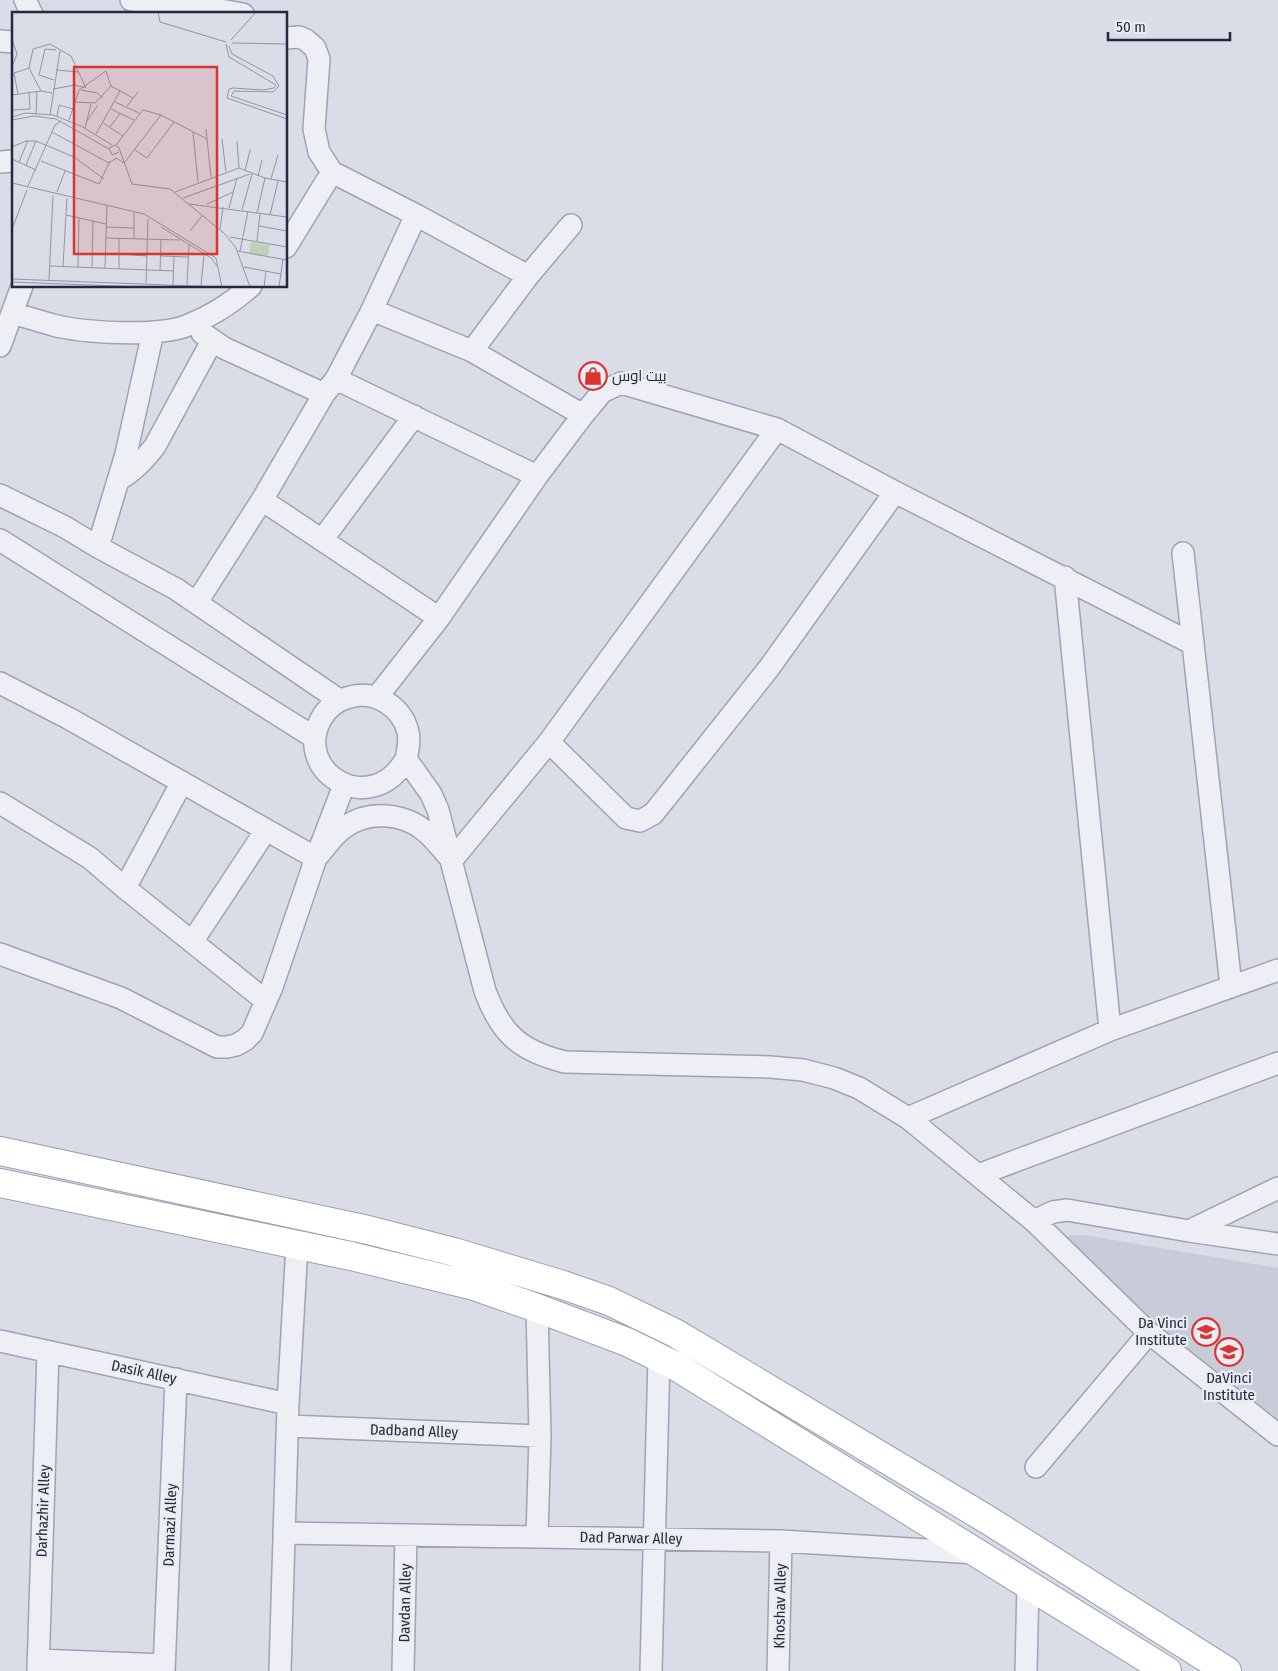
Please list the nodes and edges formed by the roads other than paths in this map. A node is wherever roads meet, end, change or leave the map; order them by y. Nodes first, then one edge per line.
1 (25, 0) edge
2 (131, 0) edge
3 (31, 12) edge
4 (231, 12) edge
5 (288, 36) edge
6 (332, 172) junction
7 (416, 215) junction
8 (571, 226) dead end
9 (288, 244) edge
10 (528, 276) junction
11 (21, 288) edge
12 (249, 288) edge
13 (372, 310) junction
14 (12, 313) junction
15 (185, 326) junction
16 (153, 332) junction
17 (212, 341) junction
18 (0, 346) edge
19 (472, 351) junction
20 (330, 386) junction
21 (583, 415) junction
22 (414, 416) junction
23 (777, 429) junction
24 (537, 476) junction
25 (118, 480) junction
26 (895, 492) junction
27 (0, 495) edge
28 (262, 500) junction
29 (0, 540) edge
30 (322, 540) junction
31 (98, 547) junction
32 (1183, 553) dead end
33 (1065, 577) junction
34 (197, 602) junction
35 (439, 618) junction
36 (1193, 644) junction
37 (0, 683) edge
38 (377, 697) junction
39 (340, 700) junction
40 (315, 738) junction
41 (549, 742) junction
42 (406, 759) junction
43 (182, 782) junction
44 (344, 784) junction
45 (0, 803) edge
46 (266, 830) junction
47 (316, 858) junction
48 (452, 860) junction
49 (125, 888) junction
50 (192, 942) junction
51 (0, 954) edge
52 (1278, 970) edge
53 (1231, 986) junction
54 (266, 1001) junction
55 (1110, 1030) junction
56 (1278, 1063) edge
57 (908, 1118) junction
58 (0, 1151) edge
59 (54, 1162) junction
60 (105, 1174) junction
61 (978, 1175) junction
62 (0, 1183) edge
63 (1278, 1188) edge
64 (47, 1193) junction
65 (100, 1204) junction
66 (1034, 1221) junction
67 (1189, 1231) junction
68 (1278, 1244) edge
69 (296, 1245) junction
70 (537, 1308) junction
71 (1149, 1334) junction
72 (0, 1341) edge
73 (48, 1352) junction
74 (659, 1357) junction
75 (176, 1379) junction
76 (288, 1404) junction
77 (288, 1426) junction
78 (1278, 1435) edge
79 (540, 1436) junction
80 (1036, 1467) dead end
81 (284, 1533) junction
82 (406, 1535) junction
83 (537, 1537) junction
84 (654, 1539) junction
85 (781, 1541) junction
86 (977, 1553) junction
87 (1028, 1584) junction
88 (38, 1666) edge
89 (164, 1668) edge
90 (1163, 1670) edge
91 (280, 1671) edge
92 (403, 1671) edge
93 (651, 1671) edge
94 (778, 1671) edge
95 (1026, 1671) edge
96 (1227, 1671) edge

1 - 3 street
2 - 4 street
5 - 6 street
6 - 7 street
6 - 9 street
7 - 10 street
7 - 13 street
8 - 10 street
10 - 19 street
11 - 14 street
12 - 15 street
13 - 19 street
13 - 20 street
14 - 16 street
14 - 18 street
15 - 16 street
15 - 17 street
16 - 25 street
17 - 20 street
17 - 25 street
19 - 21 street
20 - 22 street
20 - 28 street
21 - 23 street
21 - 24 street
22 - 24 street
22 - 30 street
23 - 26 street
23 - 41 street
24 - 35 street
25 - 31 street
26 - 33 street
26 - 41 street
27 - 31 street
28 - 30 street
28 - 34 street
29 - 40 street
30 - 35 street
31 - 34 street
32 - 36 street
33 - 36 street
33 - 55 street
34 - 39 street
35 - 38 street
36 - 53 street
37 - 43 street
38 - 39 street
38 - 42 street
39 - 40 street
40 - 44 street
41 - 48 street
42 - 44 street
42 - 48 street
43 - 46 street
43 - 49 street
44 - 47 street
45 - 49 street
46 - 47 street
46 - 50 street
47 - 48 street
47 - 54 street
48 - 57 street
49 - 50 street
50 - 54 street
51 - 54 street
52 - 53 street
53 - 55 street
55 - 57 street
56 - 61 street
57 - 61 street
58 - 59 main road
59 - 60 main road
59 - 64 main road
60 - 65 main road
60 - 96 main road
61 - 66 street
62 - 64 main road
63 - 67 street
64 - 65 main road
65 - 69 main road
66 - 67 street
66 - 71 street
67 - 68 street
69 - 70 main road
69 - 76 street
70 - 74 main road
70 - 79 street
71 - 78 street
71 - 80 street
72 - 73 street, Dasik Alley
73 - 75 street, Dasik Alley
73 - 88 street, Darhazhir Alley
74 - 84 street
74 - 86 main road
75 - 76 street, Dasik Alley
75 - 89 street, Darmazi Alley
76 - 77 street
77 - 79 street, Dadband Alley
77 - 81 street
79 - 83 street
81 - 82 street, Dad Parwar Alley
81 - 91 street
82 - 83 street, Dad Parwar Alley
82 - 92 street, Davdan Alley
83 - 84 street, Dad Parwar Alley
84 - 85 street, Dad Parwar Alley
84 - 93 street
85 - 86 street, Dad Parwar Alley
85 - 94 street, Khoshav Alley
86 - 87 main road
87 - 90 main road
87 - 95 street
88 - 89 street

